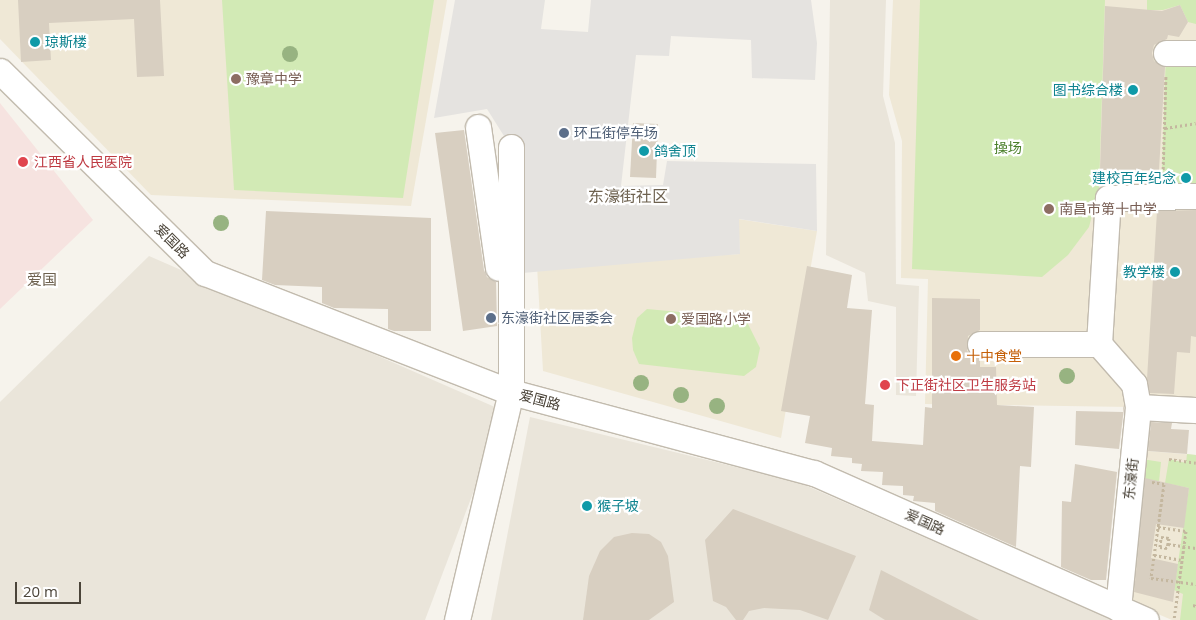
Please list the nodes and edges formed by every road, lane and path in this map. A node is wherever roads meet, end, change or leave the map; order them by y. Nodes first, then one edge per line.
1 (1166, 52) joint
2 (1196, 53) edge
3 (0, 71) edge
4 (1196, 123) edge
5 (478, 127) dead end
6 (1165, 128) junction
7 (511, 147) dead end
8 (1196, 196) edge
9 (1161, 197) junction
10 (980, 344) dead end
11 (1099, 344) junction
12 (511, 362) junction
13 (511, 392) junction
14 (1138, 407) junction
15 (1196, 410) edge
16 (1169, 459) dead end
17 (1196, 463) edge
18 (1146, 481) dead end
19 (1158, 527) junction
20 (1158, 542) junction
21 (1183, 546) junction
22 (1196, 548) edge
23 (1154, 555) junction
24 (1181, 560) junction
25 (1179, 582) junction
26 (1196, 584) edge
27 (1118, 608) junction
28 (457, 620) edge
29 (1146, 620) edge
30 (1174, 620) edge

1 - 2 street
1 - 6 path
3 - 13 street, 爱国路
4 - 6 path
5 - 12 street
6 - 9 path
7 - 12 street
8 - 9 street
9 - 11 street
10 - 11 street
11 - 14 street, 东濠街
12 - 13 street
13 - 27 street, 爱国路
13 - 28 street
14 - 15 street
14 - 27 street, 东濠街
16 - 17 path
18 - 19 path
19 - 20 path
19 - 21 path
20 - 21 path
20 - 23 path
21 - 22 path
21 - 24 path
23 - 24 path
23 - 25 path
24 - 25 path
25 - 26 path
25 - 30 path
27 - 29 street, 爱国路

